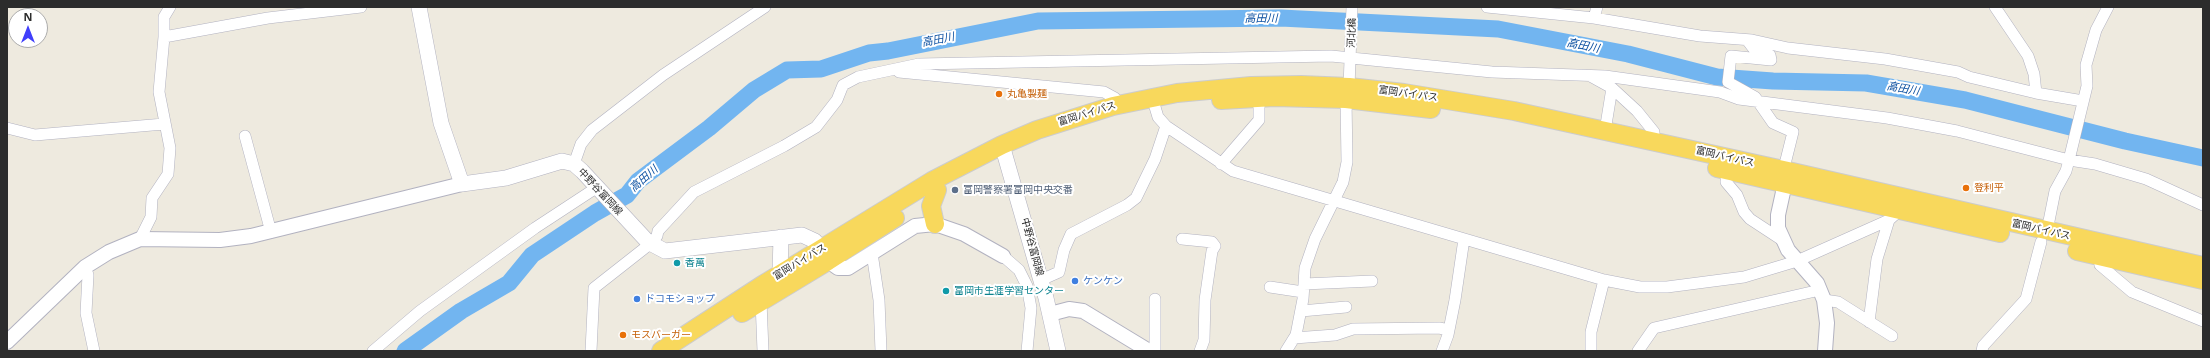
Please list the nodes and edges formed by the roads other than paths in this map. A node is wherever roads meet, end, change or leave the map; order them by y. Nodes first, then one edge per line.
1 (170, 7) edge
2 (361, 7) edge
3 (419, 7) edge
4 (765, 7) edge
5 (1352, 7) edge
6 (1487, 7) edge
7 (1597, 7) edge
8 (1995, 7) edge
9 (2108, 7) edge
10 (1594, 18) junction
11 (164, 37) junction
12 (1747, 40) junction
13 (1351, 58) junction
14 (886, 70) junction
15 (1589, 76) junction
16 (1612, 88) junction
17 (1348, 93) junction
18 (2036, 93) junction
19 (1258, 98) junction
20 (1758, 100) junction
21 (2083, 101) junction
22 (1118, 105) junction
23 (1155, 107) junction
24 (164, 124) junction
25 (1166, 126) junction
26 (7, 128) edge
27 (1605, 131) junction
28 (245, 136) dead end
29 (1653, 141) junction
30 (1004, 150) junction
31 (2070, 160) junction
32 (574, 164) junction
33 (1222, 164) junction
34 (1727, 170) junction
35 (1786, 178) junction
36 (462, 184) junction
37 (598, 190) junction
38 (937, 190) junction
39 (1333, 201) junction
40 (2203, 205) edge
41 (1894, 215) junction
42 (935, 224) junction
43 (271, 232) junction
44 (781, 237) junction
45 (2044, 237) junction
46 (140, 239) junction
47 (1182, 239) dead end
48 (1464, 239) junction
49 (1782, 240) junction
50 (649, 243) junction
51 (872, 253) junction
52 (825, 255) junction
53 (1003, 256) joint
54 (2102, 257) junction
55 (1797, 261) junction
56 (2203, 266) edge
57 (85, 267) junction
58 (780, 274) junction
59 (1041, 280) junction
60 (1604, 280) junction
61 (2203, 280) edge
62 (1372, 281) dead end
63 (1270, 287) dead end
64 (1304, 288) junction
65 (1822, 295) junction
66 (1155, 299) dead end
67 (761, 301) junction
68 (1346, 307) dead end
69 (1301, 311) junction
70 (1050, 314) junction
71 (2203, 321) edge
72 (1869, 322) junction
73 (1449, 330) junction
74 (1892, 336) dead end
75 (1294, 338) junction
76 (7, 342) edge
77 (94, 351) edge
78 (373, 351) edge
79 (591, 351) edge
80 (661, 351) edge
81 (682, 351) edge
82 (763, 351) edge
83 (881, 351) edge
84 (1027, 351) edge
85 (1058, 351) edge
86 (1149, 351) edge
87 (1155, 351) edge
88 (1200, 351) edge
89 (1286, 351) edge
90 (1442, 351) edge
91 (1591, 351) edge
92 (1638, 351) edge
93 (1825, 351) edge
94 (1982, 351) edge

1 - 11 street
2 - 11 street
3 - 36 main road
4 - 32 street
5 - 13 street, 河北橋
6 - 10 street
7 - 10 street
8 - 18 street
9 - 21 street
10 - 12 street
11 - 24 street
12 - 18 street
12 - 20 street
13 - 14 street
13 - 15 street
13 - 17 street, 河北橋
14 - 22 street
14 - 50 street
15 - 16 street
15 - 20 street
16 - 27 street
16 - 29 street
17 - 19 highway, 富岡バイパス
17 - 22 highway, 富岡バイパス
17 - 27 highway, 富岡バイパス
17 - 34 highway, 富岡バイパス
17 - 39 street, 河北橋
18 - 21 street
19 - 23 highway, 富岡バイパス
19 - 33 street
20 - 31 street
20 - 35 street
21 - 31 street
22 - 30 highway, 富岡バイパス
23 - 25 street
23 - 30 highway, 富岡バイパス
24 - 26 street
24 - 46 street
25 - 33 street
25 - 59 street
27 - 29 highway, 富岡バイパス
28 - 43 street
29 - 35 highway, 富岡バイパス
30 - 38 highway, 富岡バイパス
30 - 52 highway, 富岡バイパス
30 - 59 main road, 中野谷富岡線
31 - 40 street
31 - 45 street
32 - 36 main road, 中野谷富岡線
32 - 37 main road, 中野谷富岡線
33 - 39 street
34 - 35 highway, 富岡バイパス
34 - 49 street
35 - 41 highway, 富岡バイパス
35 - 45 highway, 富岡バイパス
35 - 49 street
36 - 43 street
37 - 50 main road, 中野谷富岡線
37 - 78 street
38 - 42 highway
38 - 52 highway, 富岡バイパス
39 - 48 street
39 - 64 street, 河北橋
41 - 45 highway, 富岡バイパス
41 - 55 street
41 - 72 street
42 - 51 street
42 - 53 street
43 - 46 street
44 - 50 main road, 中野谷富岡線
44 - 52 main road, 中野谷富岡線
44 - 58 main road
45 - 54 highway, 富岡バイパス
45 - 56 highway, 富岡バイパス
45 - 94 street
46 - 57 street
47 - 88 street
48 - 60 street
48 - 73 street
49 - 55 street
50 - 79 street
51 - 52 street
51 - 83 street
52 - 58 highway, 富岡バイパス
52 - 67 highway, 富岡バイパス
53 - 84 street
54 - 61 highway, 富岡バイパス
54 - 71 street
55 - 60 street
55 - 65 street
57 - 76 street
57 - 77 street
58 - 80 highway, 富岡バイパス
59 - 70 main road, 中野谷富岡線
60 - 91 street
62 - 64 street
63 - 64 street
64 - 69 street, 河北橋
65 - 72 street
65 - 92 street
65 - 93 street
66 - 87 street
67 - 81 highway, 富岡バイパス
67 - 82 street
68 - 69 street
69 - 75 street, 河北橋
70 - 85 main road, 中野谷富岡線
70 - 86 street
72 - 74 street
73 - 75 street
73 - 90 street
75 - 89 street, 河北橋

